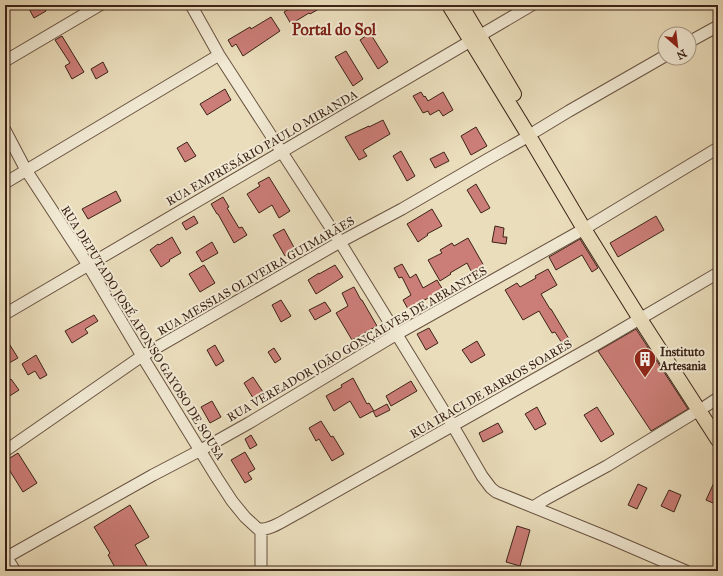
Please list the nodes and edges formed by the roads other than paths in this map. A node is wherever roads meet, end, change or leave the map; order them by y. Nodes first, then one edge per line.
1 (100, 5) edge
2 (191, 5) edge
3 (449, 5) edge
4 (461, 5) edge
5 (532, 5) edge
6 (718, 26) edge
7 (475, 38) junction
8 (697, 38) edge
9 (219, 55) junction
10 (5, 61) edge
11 (657, 61) edge
12 (5, 130) edge
13 (533, 134) junction
14 (718, 148) edge
15 (282, 152) junction
16 (26, 170) junction
17 (5, 183) edge
18 (588, 227) junction
19 (340, 242) junction
20 (88, 265) junction
21 (718, 273) edge
22 (5, 314) edge
23 (644, 317) junction
24 (397, 334) junction
25 (142, 356) junction
26 (708, 405) edge
27 (718, 425) edge
28 (453, 426) junction
29 (718, 440) edge
30 (5, 451) edge
31 (199, 451) junction
32 (533, 507) junction
33 (261, 529) junction
34 (6, 556) edge
35 (15, 571) edge
36 (261, 571) edge
37 (686, 571) edge

1 - 10 street
2 - 9 street
3 - 7 main road
4 - 7 main road
5 - 7 street, RUA EMPRESÁRIO PAULO MIRANDA
6 - 8 street
7 - 13 main road
7 - 15 street, RUA EMPRESÁRIO PAULO MIRANDA
9 - 15 street
9 - 16 street
11 - 13 street, RUA MESSIAS OLIVEIRA GUIMARÃES
12 - 16 street, RUA DEPUTADO JOSÉ AFONSO GAYOSO DE SOUSA
13 - 18 main road
13 - 19 street, RUA MESSIAS OLIVEIRA GUIMARÃES
14 - 18 street, RUA VEREADOR JOÃO GONÇALVES DE ABRANTES
15 - 19 street
15 - 20 street, RUA EMPRESÁRIO PAULO MIRANDA
16 - 17 street
16 - 20 street, RUA DEPUTADO JOSÉ AFONSO GAYOSO DE SOUSA
18 - 23 main road
18 - 24 street, RUA VEREADOR JOÃO GONÇALVES DE ABRANTES
19 - 24 street
19 - 25 street, RUA MESSIAS OLIVEIRA GUIMARÃES
20 - 22 street, RUA EMPRESÁRIO PAULO MIRANDA
20 - 25 street, RUA DEPUTADO JOSÉ AFONSO GAYOSO DE SOUSA
21 - 23 street, RUA IRACI DE BARROS SOARES
23 - 26 main road
23 - 28 street, RUA IRACI DE BARROS SOARES
24 - 28 street
24 - 31 street, RUA VEREADOR JOÃO GONÇALVES DE ABRANTES
25 - 30 street, RUA MESSIAS OLIVEIRA GUIMARÃES
25 - 31 street, RUA DEPUTADO JOSÉ AFONSO GAYOSO DE SOUSA
26 - 27 main road
26 - 29 main road
26 - 32 street
28 - 32 street
28 - 33 street, RUA IRACI DE BARROS SOARES
31 - 33 street, RUA DEPUTADO JOSÉ AFONSO GAYOSO DE SOUSA
31 - 34 street, RUA VEREADOR JOÃO GONÇALVES DE ABRANTES
32 - 37 street
33 - 36 street
34 - 35 street

